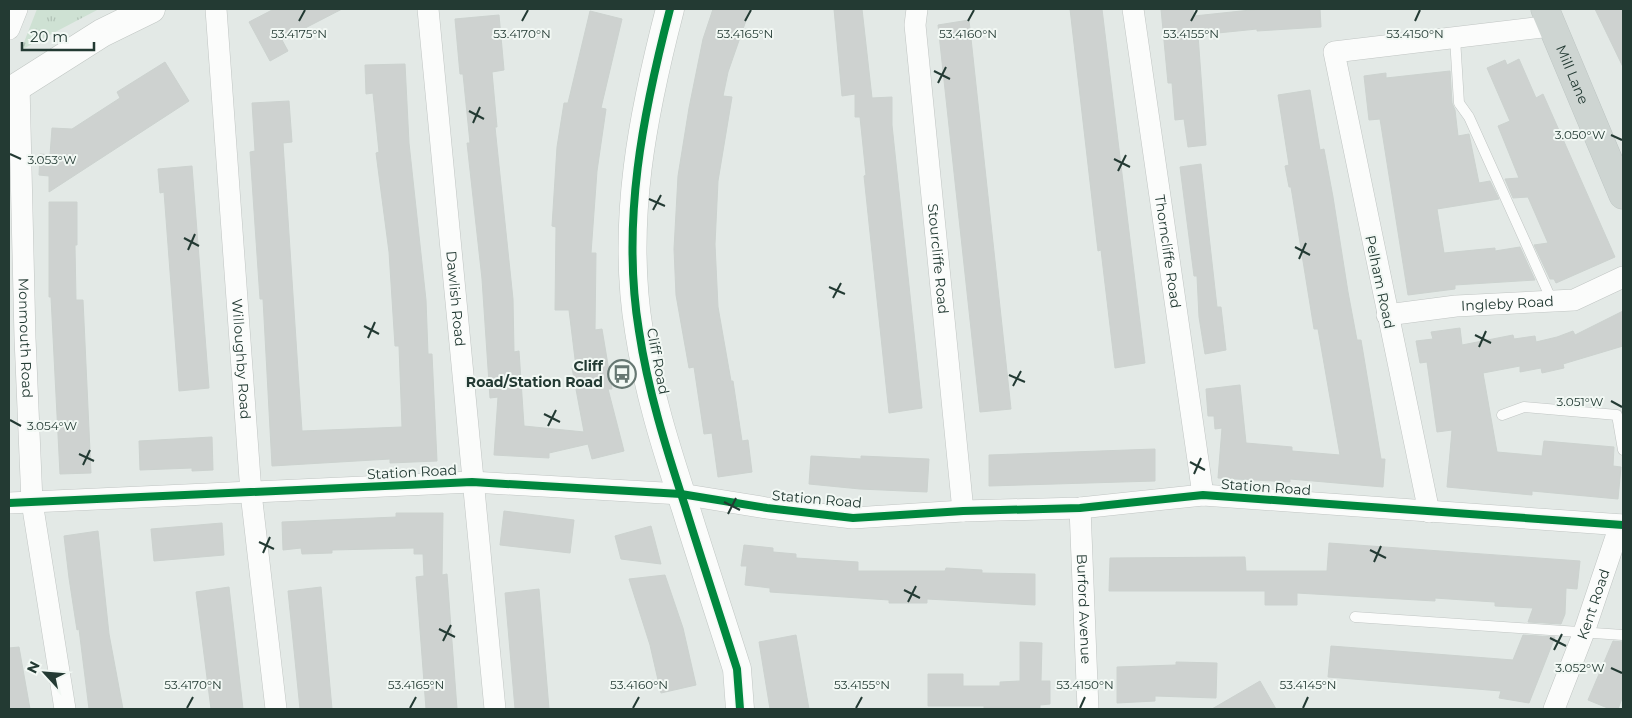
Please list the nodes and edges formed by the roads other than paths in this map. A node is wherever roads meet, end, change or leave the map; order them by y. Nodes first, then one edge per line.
1 (151, 9) edge
2 (216, 9) edge
3 (428, 9) edge
4 (670, 9) edge
5 (918, 9) edge
6 (1133, 9) edge
7 (1548, 17) edge
8 (1455, 38) junction
9 (14, 88) edge
10 (1623, 195) edge
11 (1623, 277) edge
12 (1552, 301) junction
13 (1387, 315) junction
14 (1502, 415) dead end
15 (1623, 450) edge
16 (472, 482) junction
17 (251, 493) junction
18 (681, 494) junction
19 (1203, 495) junction
20 (32, 502) junction
21 (9, 503) edge
22 (1080, 508) junction
23 (963, 511) junction
24 (1429, 512) junction
25 (1622, 525) edge
26 (1355, 617) dead end
27 (1584, 632) junction
28 (1623, 635) edge
29 (65, 709) edge
30 (276, 709) edge
31 (495, 709) edge
32 (740, 709) edge
33 (1088, 709) edge
34 (1554, 709) edge

1 - 9 street
2 - 17 street, Willoughby Road
3 - 16 street, Dawlish Road
4 - 18 street, Cliff Road
5 - 23 street, Stourcliffe Road
6 - 19 street, Thorncliffe Road
7 - 8 street
7 - 10 main road, Mill Lane
8 - 12 lane
8 - 13 street, Pelham Road
9 - 20 street, Monmouth Road
11 - 12 street, Ingleby Road
12 - 13 street, Ingleby Road
13 - 24 street, Pelham Road
14 - 15 lane
16 - 17 street, Station Road
16 - 18 street, Station Road
16 - 31 street, Dawlish Road
17 - 20 street, Station Road
17 - 30 street, Willoughby Road
18 - 23 street, Station Road
18 - 32 street, Cliff Road
19 - 22 street, Station Road
19 - 24 street, Station Road
20 - 21 street, Station Road
20 - 29 street, Monmouth Road
22 - 23 street, Station Road
22 - 33 street, Burford Avenue
24 - 25 street, Station Road
25 - 27 street, Kent Road
26 - 27 lane
27 - 28 lane
27 - 34 street, Kent Road

